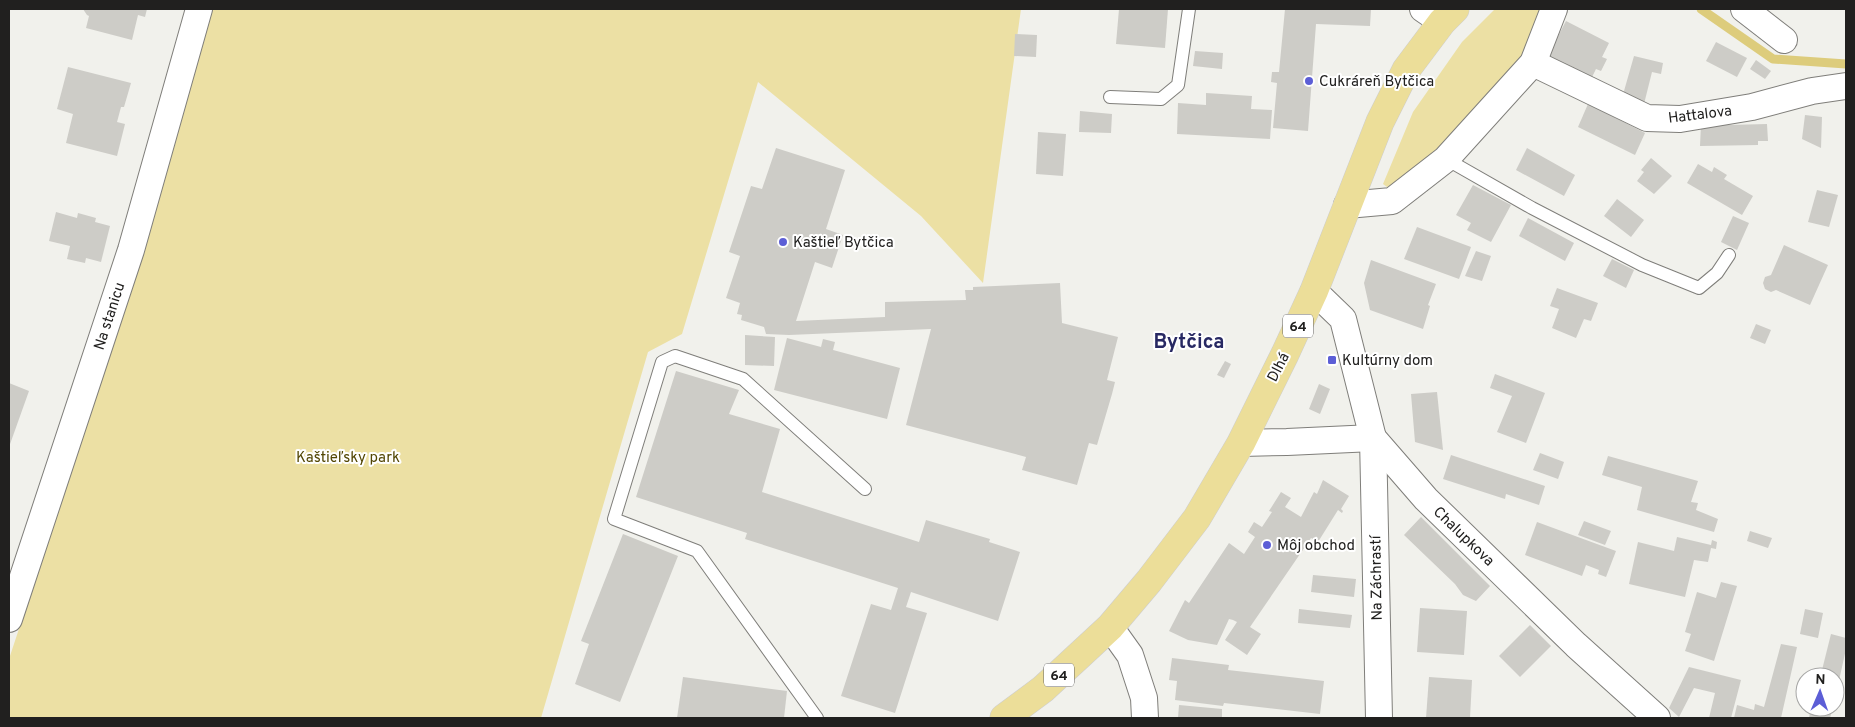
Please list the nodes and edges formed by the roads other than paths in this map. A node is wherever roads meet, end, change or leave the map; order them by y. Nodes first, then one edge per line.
1 (199, 9) edge
2 (1189, 9) edge
3 (1554, 9) edge
4 (1744, 9) edge
5 (1440, 13) edge
6 (1784, 40) dead end
7 (1533, 63) junction
8 (1846, 86) edge
9 (1110, 97) dead end
10 (1446, 159) junction
11 (1347, 205) junction
12 (1729, 255) dead end
13 (1314, 291) junction
14 (1373, 438) junction
15 (1241, 443) junction
16 (865, 489) dead end
17 (9, 619) edge
18 (1110, 627) junction
19 (817, 718) edge
20 (1004, 718) edge
21 (1145, 718) edge
22 (1379, 718) edge
23 (1657, 718) edge

1 - 17 street, Na stanicu
2 - 9 lane
3 - 7 street
4 - 6 street
5 - 11 main road, Dlhá / 64
7 - 8 street, Hattalova
7 - 10 street
10 - 11 street
10 - 12 lane
11 - 13 main road, Dlhá / 64
13 - 14 street
13 - 15 main road, Dlhá / 64
14 - 15 street
14 - 22 street, Na Záchrastí
14 - 23 street, Chalupkova
15 - 18 main road, Dlhá / 64
16 - 19 lane
18 - 20 main road, 64
18 - 21 street

